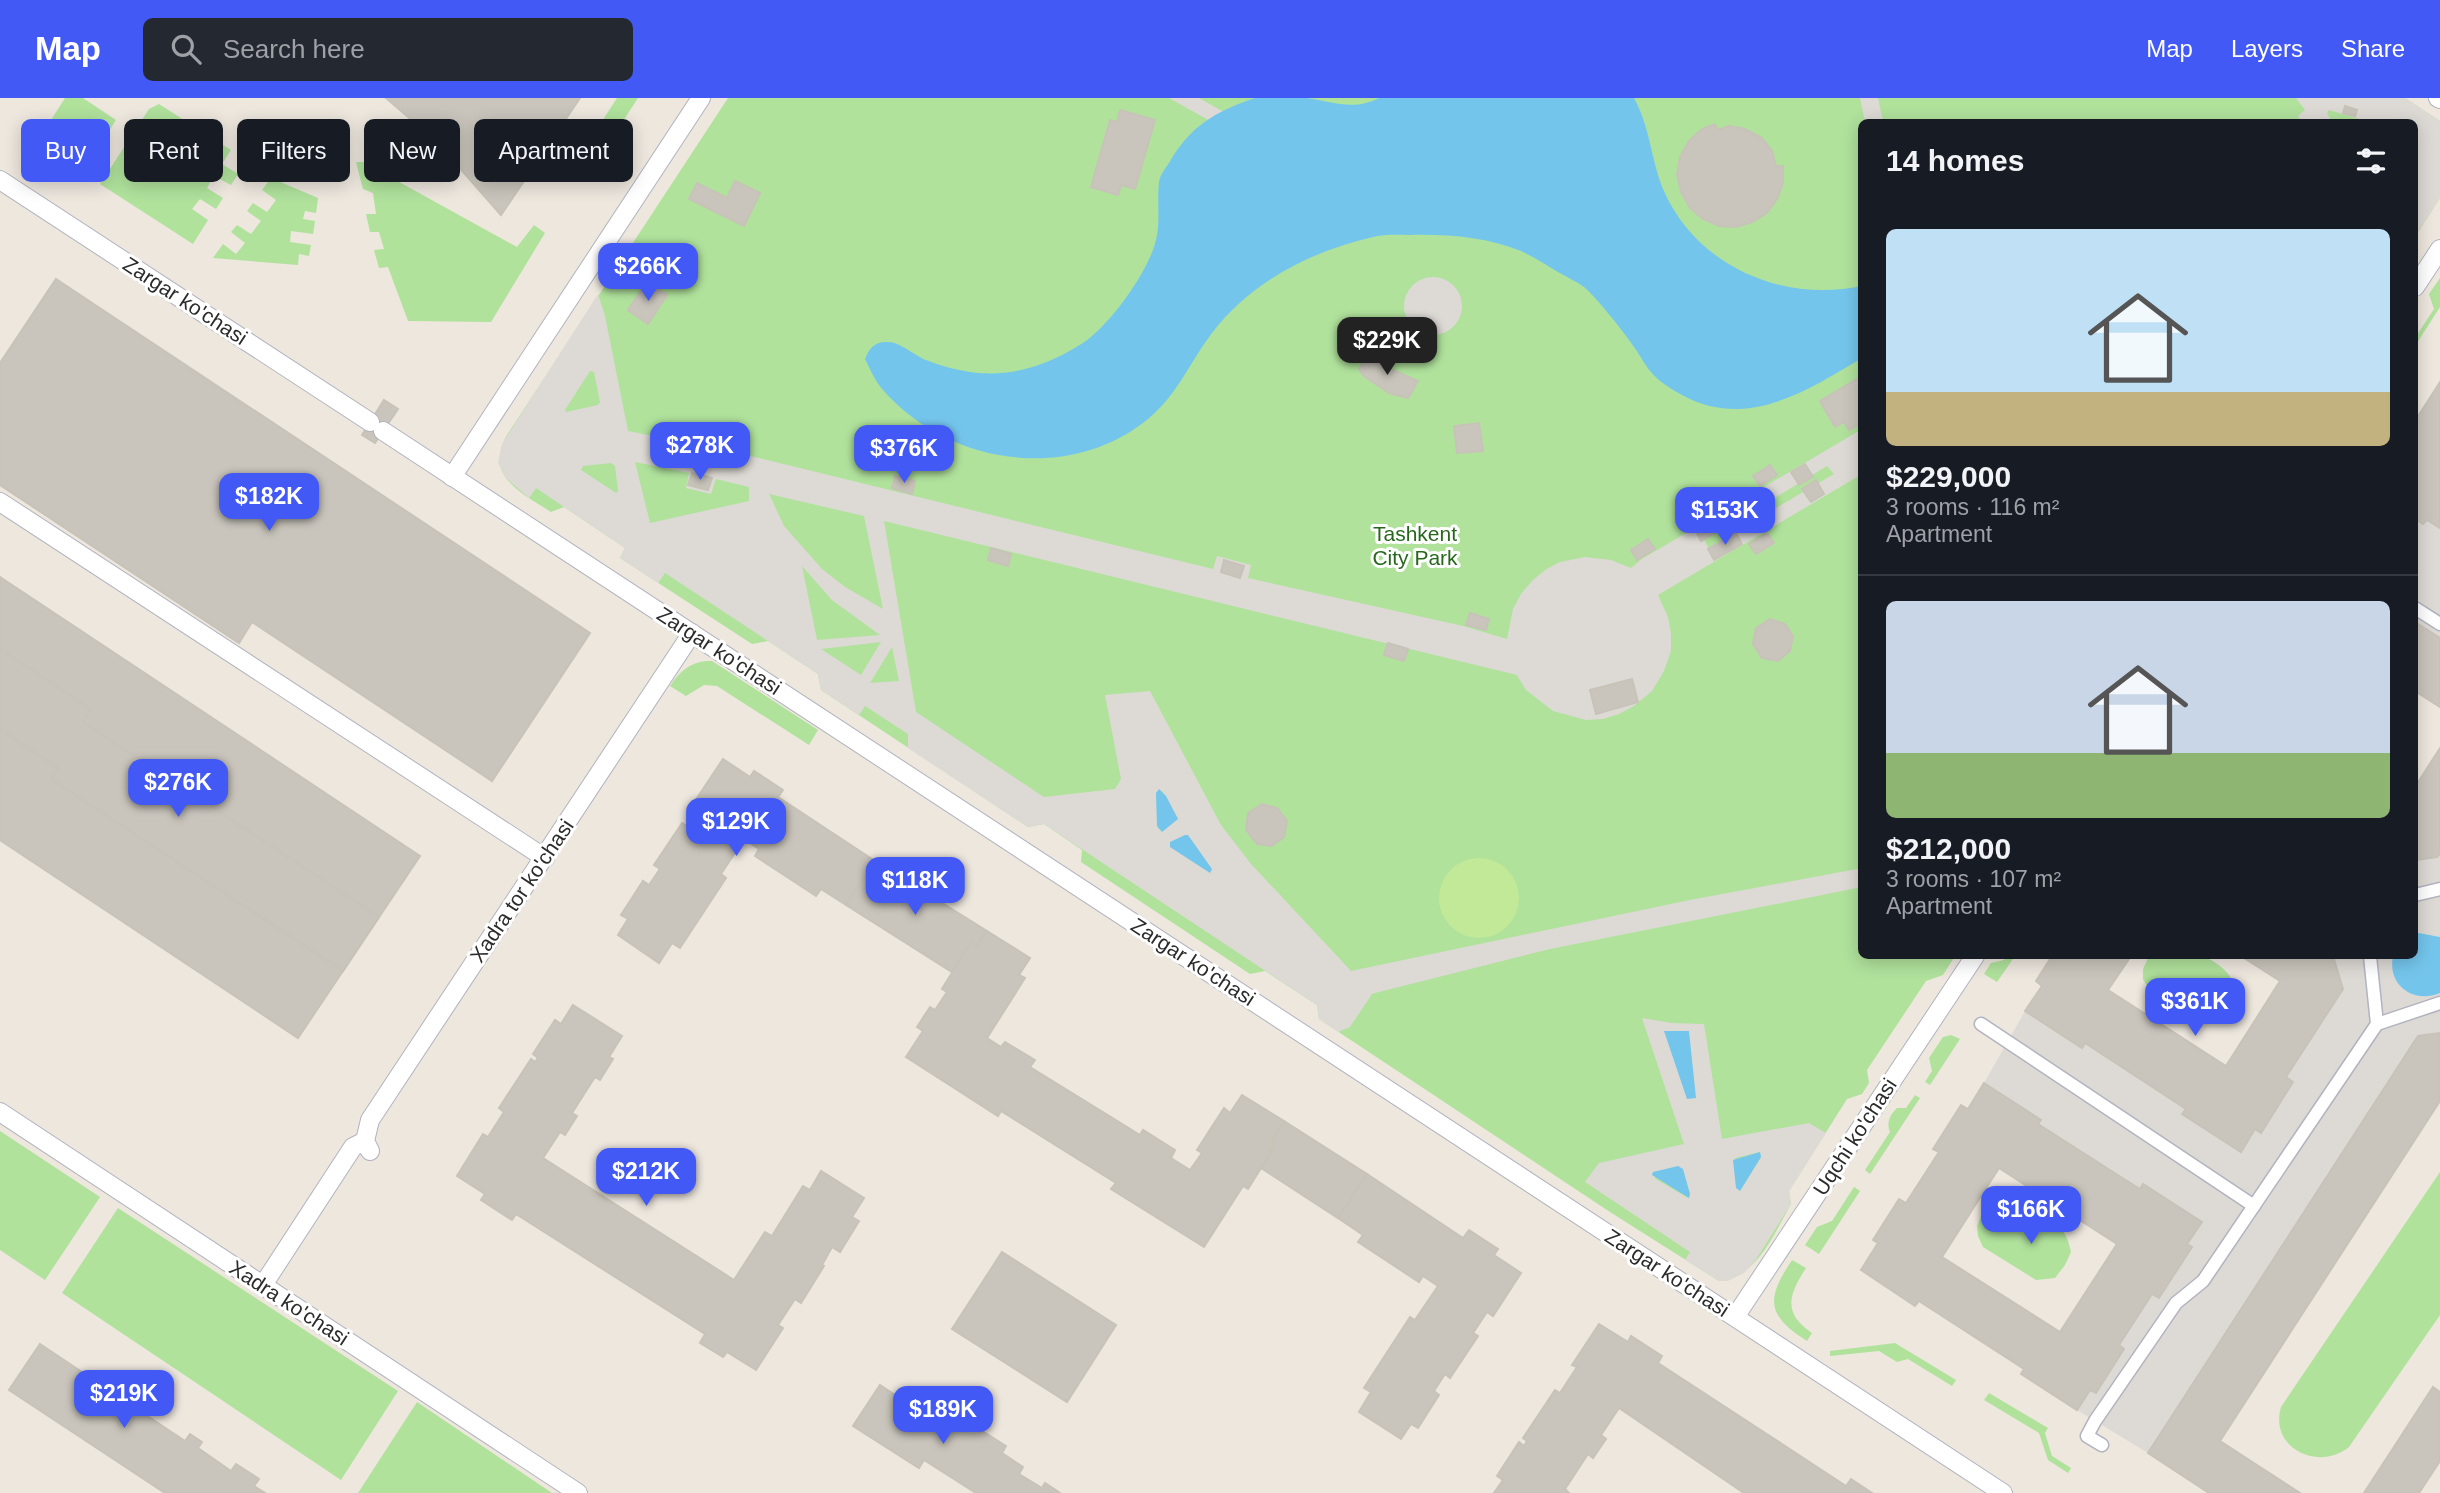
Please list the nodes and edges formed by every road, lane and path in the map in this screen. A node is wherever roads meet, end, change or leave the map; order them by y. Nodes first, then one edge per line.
1 (701, 98) edge
2 (0, 180) edge
3 (2440, 249) edge
4 (2418, 282) edge
5 (452, 477) junction
6 (0, 502) edge
7 (2418, 610) edge
8 (2440, 624) edge
9 (692, 633) junction
10 (545, 858) junction
11 (2440, 889) edge
12 (2418, 894) edge
13 (1973, 959) edge
14 (2370, 959) edge
15 (2440, 1003) edge
16 (1982, 1024) dead end
17 (2377, 1024) junction
18 (0, 1112) edge
19 (2254, 1206) junction
20 (263, 1285) junction
21 (1735, 1317) junction
22 (2102, 1446) dead end
23 (578, 1493) edge
24 (2003, 1493) edge

1 - 5 street
2 - 5 street, Zargar ko'chasi
3 - 4 street
5 - 9 street, Zargar ko'chasi
6 - 10 street
7 - 8 street
9 - 10 street, Xadra tor ko'chasi
9 - 21 street, Zargar ko'chasi
10 - 20 street, Xadra tor ko'chasi
11 - 12 street
13 - 21 street, Uqchi ko'chasi
14 - 17 street
15 - 17 street
16 - 19 street
17 - 19 street
18 - 20 street, Xadra ko'chasi
19 - 22 street
20 - 23 street, Xadra ko'chasi
21 - 24 street, Zargar ko'chasi

